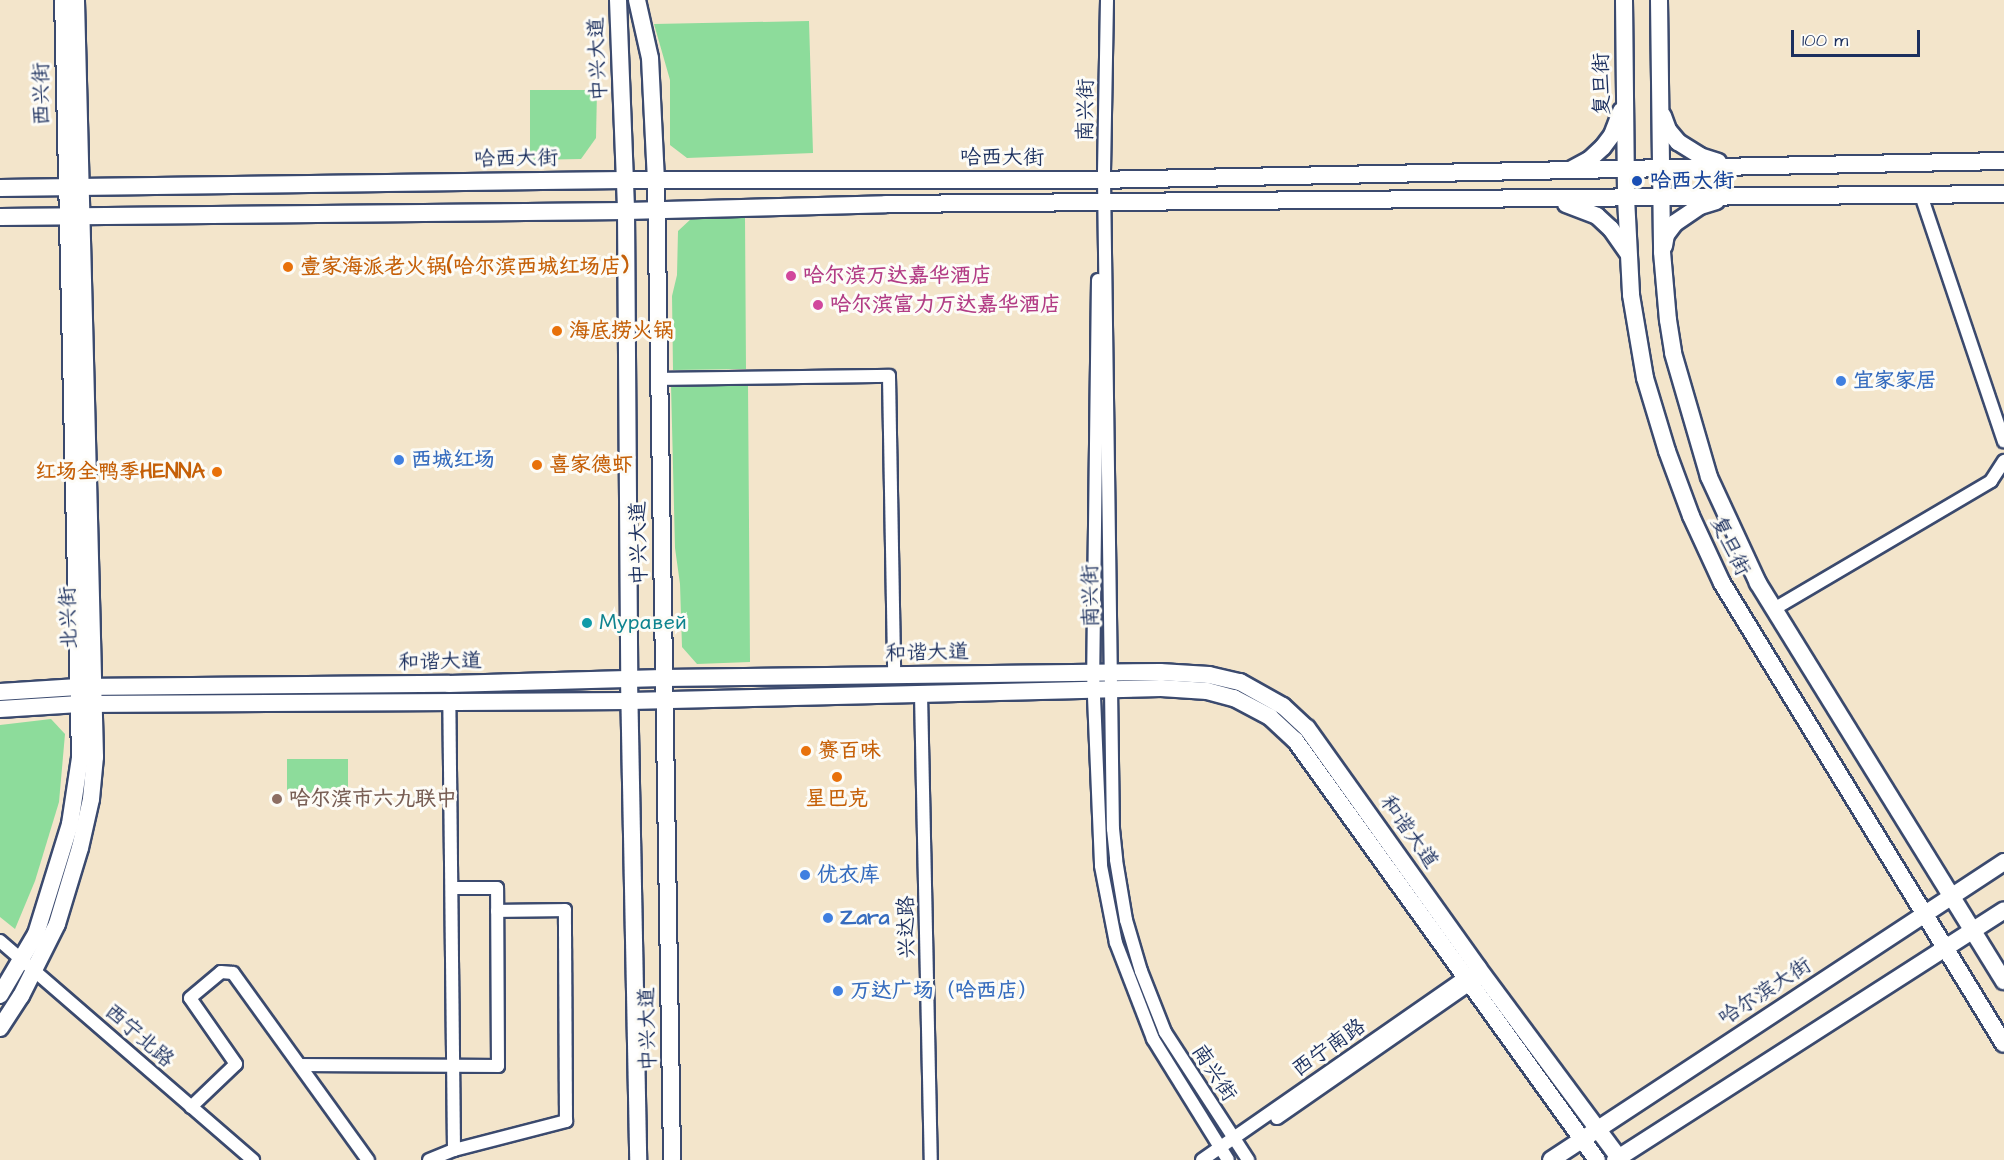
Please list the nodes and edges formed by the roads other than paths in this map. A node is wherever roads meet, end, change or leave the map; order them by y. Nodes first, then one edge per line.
1 (63, 0) edge
2 (76, 0) edge
3 (618, 0) edge
4 (637, 0) edge
5 (1099, 0) edge
6 (1107, 0) edge
7 (1624, 0) edge
8 (1659, 0) edge
9 (1624, 98) junction
10 (1661, 107) junction
11 (2004, 161) edge
12 (1734, 166) junction
13 (1661, 168) junction
14 (1568, 171) junction
15 (1626, 171) junction
16 (624, 180) junction
17 (1101, 180) junction
18 (657, 181) junction
19 (74, 187) junction
20 (0, 188) edge
21 (2004, 194) edge
22 (1921, 195) junction
23 (1731, 196) junction
24 (1545, 198) junction
25 (1626, 198) junction
26 (1661, 198) junction
27 (1102, 202) junction
28 (657, 209) junction
29 (626, 211) junction
30 (75, 216) junction
31 (0, 218) edge
32 (1662, 252) junction
33 (1629, 255) junction
34 (660, 379) junction
35 (2004, 441) edge
36 (2004, 461) edge
37 (1774, 609) junction
38 (894, 675) junction
39 (663, 678) junction
40 (629, 679) junction
41 (1112, 681) junction
42 (1094, 682) junction
43 (0, 692) edge
44 (921, 694) junction
45 (86, 695) junction
46 (665, 700) junction
47 (449, 701) junction
48 (630, 701) junction
49 (0, 709) edge
50 (2004, 862) edge
51 (452, 888) junction
52 (1951, 897) junction
53 (2004, 909) edge
54 (497, 911) junction
55 (1923, 914) junction
56 (1973, 930) junction
57 (0, 941) edge
58 (1945, 948) junction
59 (21, 960) junction
60 (34, 971) junction
61 (1474, 976) junction
62 (2004, 981) edge
63 (0, 995) edge
64 (0, 1028) edge
65 (2004, 1044) edge
66 (300, 1065) junction
67 (453, 1066) junction
68 (191, 1107) junction
69 (1598, 1128) junction
70 (1582, 1138) junction
71 (1235, 1142) junction
72 (454, 1150) junction
73 (1222, 1156) edge
74 (1617, 1159) edge
75 (253, 1160) edge
76 (368, 1160) edge
77 (429, 1160) edge
78 (638, 1160) edge
79 (672, 1160) edge
80 (932, 1160) edge
81 (1202, 1160) edge
82 (1248, 1160) edge
83 (1551, 1160) edge
84 (1598, 1160) edge

1 - 19 main road, 西兴街
2 - 19 main road, 西兴街
3 - 16 main road, 中兴大道
4 - 18 main road, 中兴大道
5 - 17 street, 南兴街
6 - 17 street, 南兴街
7 - 9 main road, 复旦街
8 - 10 main road, 复旦街
9 - 14 main road
9 - 15 main road, 复旦街
10 - 12 main road
10 - 13 main road, 复旦街
11 - 12 main road, 哈西大街
12 - 13 main road, 哈西大街
13 - 15 main road, 哈西大街
13 - 26 main road, 复旦街
14 - 15 main road, 哈西大街
14 - 17 main road, 哈西大街
15 - 25 main road, 复旦街
16 - 18 main road, 哈西大街
16 - 19 main road, 哈西大街
16 - 29 main road, 中兴大道
17 - 18 main road, 哈西大街
17 - 27 street, 南兴街
18 - 28 main road, 中兴大道
19 - 20 main road, 哈西大街
19 - 30 main road, 北兴街
21 - 22 main road
22 - 23 main road
22 - 35 street
23 - 26 main road
23 - 32 main road
24 - 25 main road
24 - 27 main road
24 - 33 main road
25 - 26 main road
25 - 33 main road, 复旦街
26 - 32 main road, 复旦街
27 - 28 main road
27 - 41 street, 南兴街
27 - 42 street, 南兴街
28 - 29 main road
28 - 34 main road, 中兴大道
29 - 30 main road
29 - 40 main road, 中兴大道
30 - 31 main road
30 - 45 main road, 北兴街
32 - 37 main road, 复旦街
33 - 55 main road, 复旦街
34 - 38 street
34 - 39 main road, 中兴大道
36 - 37 street
37 - 52 main road, 复旦街
38 - 39 main road, 和谐大道
38 - 42 main road, 和谐大道
39 - 40 main road, 和谐大道
39 - 46 main road, 中兴大道
40 - 45 main road, 和谐大道
40 - 48 main road, 中兴大道
41 - 42 main road, 和谐大道
41 - 61 main road, 和谐大道
41 - 71 street, 南兴街
42 - 44 main road, 和谐大道
42 - 73 street, 南兴街
43 - 45 main road, 和谐大道
44 - 46 main road, 和谐大道
44 - 80 street, 兴达路
45 - 47 main road, 和谐大道
45 - 49 main road, 和谐大道
45 - 59 main road, 北兴街
45 - 60 main road, 北兴街
46 - 48 main road, 和谐大道
46 - 79 main road, 中兴大道
47 - 48 main road, 和谐大道
47 - 51 street
48 - 78 main road, 中兴大道
50 - 52 main road, 哈尔滨大街
51 - 54 street
51 - 67 street
52 - 55 main road, 哈尔滨大街
52 - 56 main road, 复旦街
53 - 56 main road
54 - 67 street
54 - 72 street
55 - 58 main road, 复旦街
55 - 69 main road, 哈尔滨大街
56 - 58 main road
56 - 62 main road, 复旦街
57 - 59 street, 西宁北路
58 - 65 main road, 复旦街
58 - 74 main road
59 - 60 street, 西宁北路
59 - 63 main road, 北兴街
60 - 64 main road, 北兴街
60 - 68 street, 西宁北路
61 - 69 main road, 和谐大道
61 - 70 main road, 和谐大道
61 - 71 street, 西宁南路
66 - 67 street
66 - 68 street
66 - 76 street
67 - 72 street
68 - 75 street, 西宁北路
69 - 70 main road, 哈尔滨大街
69 - 74 main road, 和谐大道
70 - 83 main road, 哈尔滨大街
70 - 84 main road, 和谐大道
71 - 73 street, 西宁南路
71 - 82 street, 南兴街
72 - 77 street
73 - 81 street, 西宁南路

